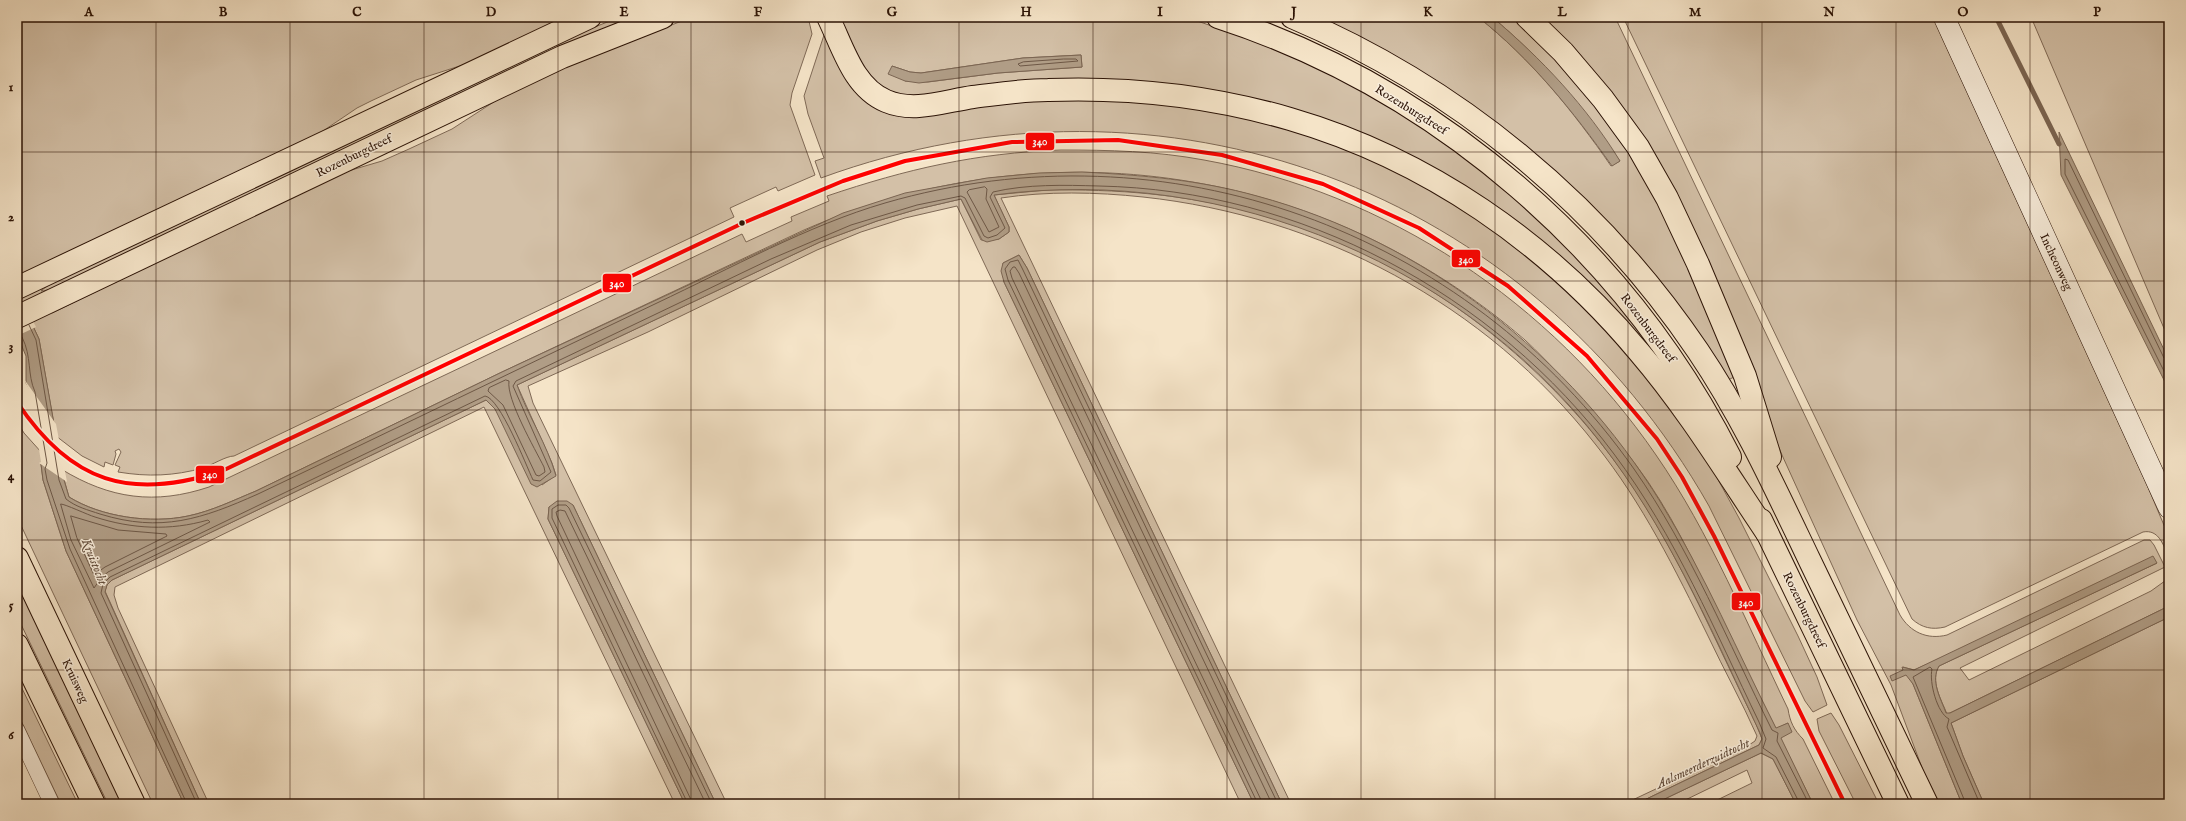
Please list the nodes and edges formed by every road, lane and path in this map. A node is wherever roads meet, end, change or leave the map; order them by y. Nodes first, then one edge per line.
1 (590, 17) edge
2 (663, 17) edge
3 (828, 17) edge
4 (1218, 17) edge
5 (1292, 17) edge
6 (1527, 17) edge
7 (1944, 17) edge
8 (17, 288) edge
9 (17, 317) edge
10 (2169, 508) edge
11 (1790, 520) junction
12 (1767, 533) junction
13 (17, 558) edge
14 (17, 645) edge
15 (17, 730) edge
16 (52, 804) edge
17 (94, 804) edge
18 (134, 804) edge
19 (1898, 804) edge
20 (1927, 804) edge

1 - 8 highway, Rozenburgdreef
2 - 9 highway, Rozenburgdreef
3 - 12 highway
4 - 12 highway, Rozenburgdreef
5 - 11 highway
6 - 11 highway
7 - 10 street, Incheonweg
11 - 20 highway
12 - 19 highway, Rozenburgdreef
13 - 18 highway, Kruisweg
14 - 17 highway
15 - 16 street

